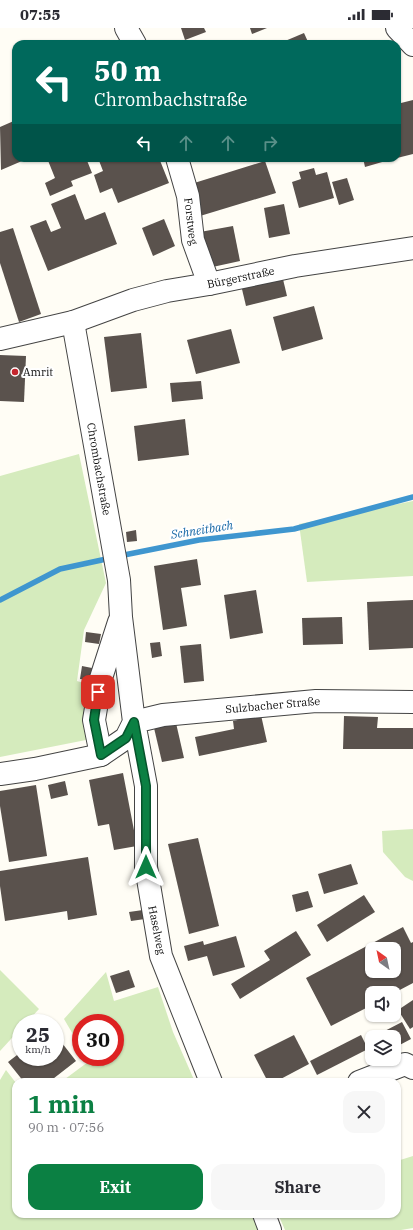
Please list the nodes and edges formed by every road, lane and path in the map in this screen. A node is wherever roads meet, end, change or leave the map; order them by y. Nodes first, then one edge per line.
1 (126, 28) edge
2 (397, 28) edge
3 (133, 40) edge
4 (413, 44) edge
5 (178, 162) edge
6 (413, 248) edge
7 (209, 284) junction
8 (73, 322) junction
9 (0, 339) edge
10 (121, 616) junction
11 (413, 702) edge
12 (134, 722) junction
13 (101, 755) junction
14 (0, 774) edge
15 (413, 1068) edge
16 (209, 1078) edge
17 (368, 1078) edge
18 (266, 1218) edge
19 (270, 1230) edge

1 - 3 street
2 - 4 street
5 - 7 street, Forstweg
6 - 7 street, Bürgerstraße
7 - 8 street, Bürgerstraße
8 - 9 street, Bürgerstraße
8 - 10 street, Chrombachstraße
10 - 12 street, Chrombachstraße
10 - 13 street, Chrombachstraße
11 - 12 street, Sulzbacher Straße
12 - 13 street
12 - 16 street, Haselweg
13 - 14 street
15 - 17 street
18 - 19 street

